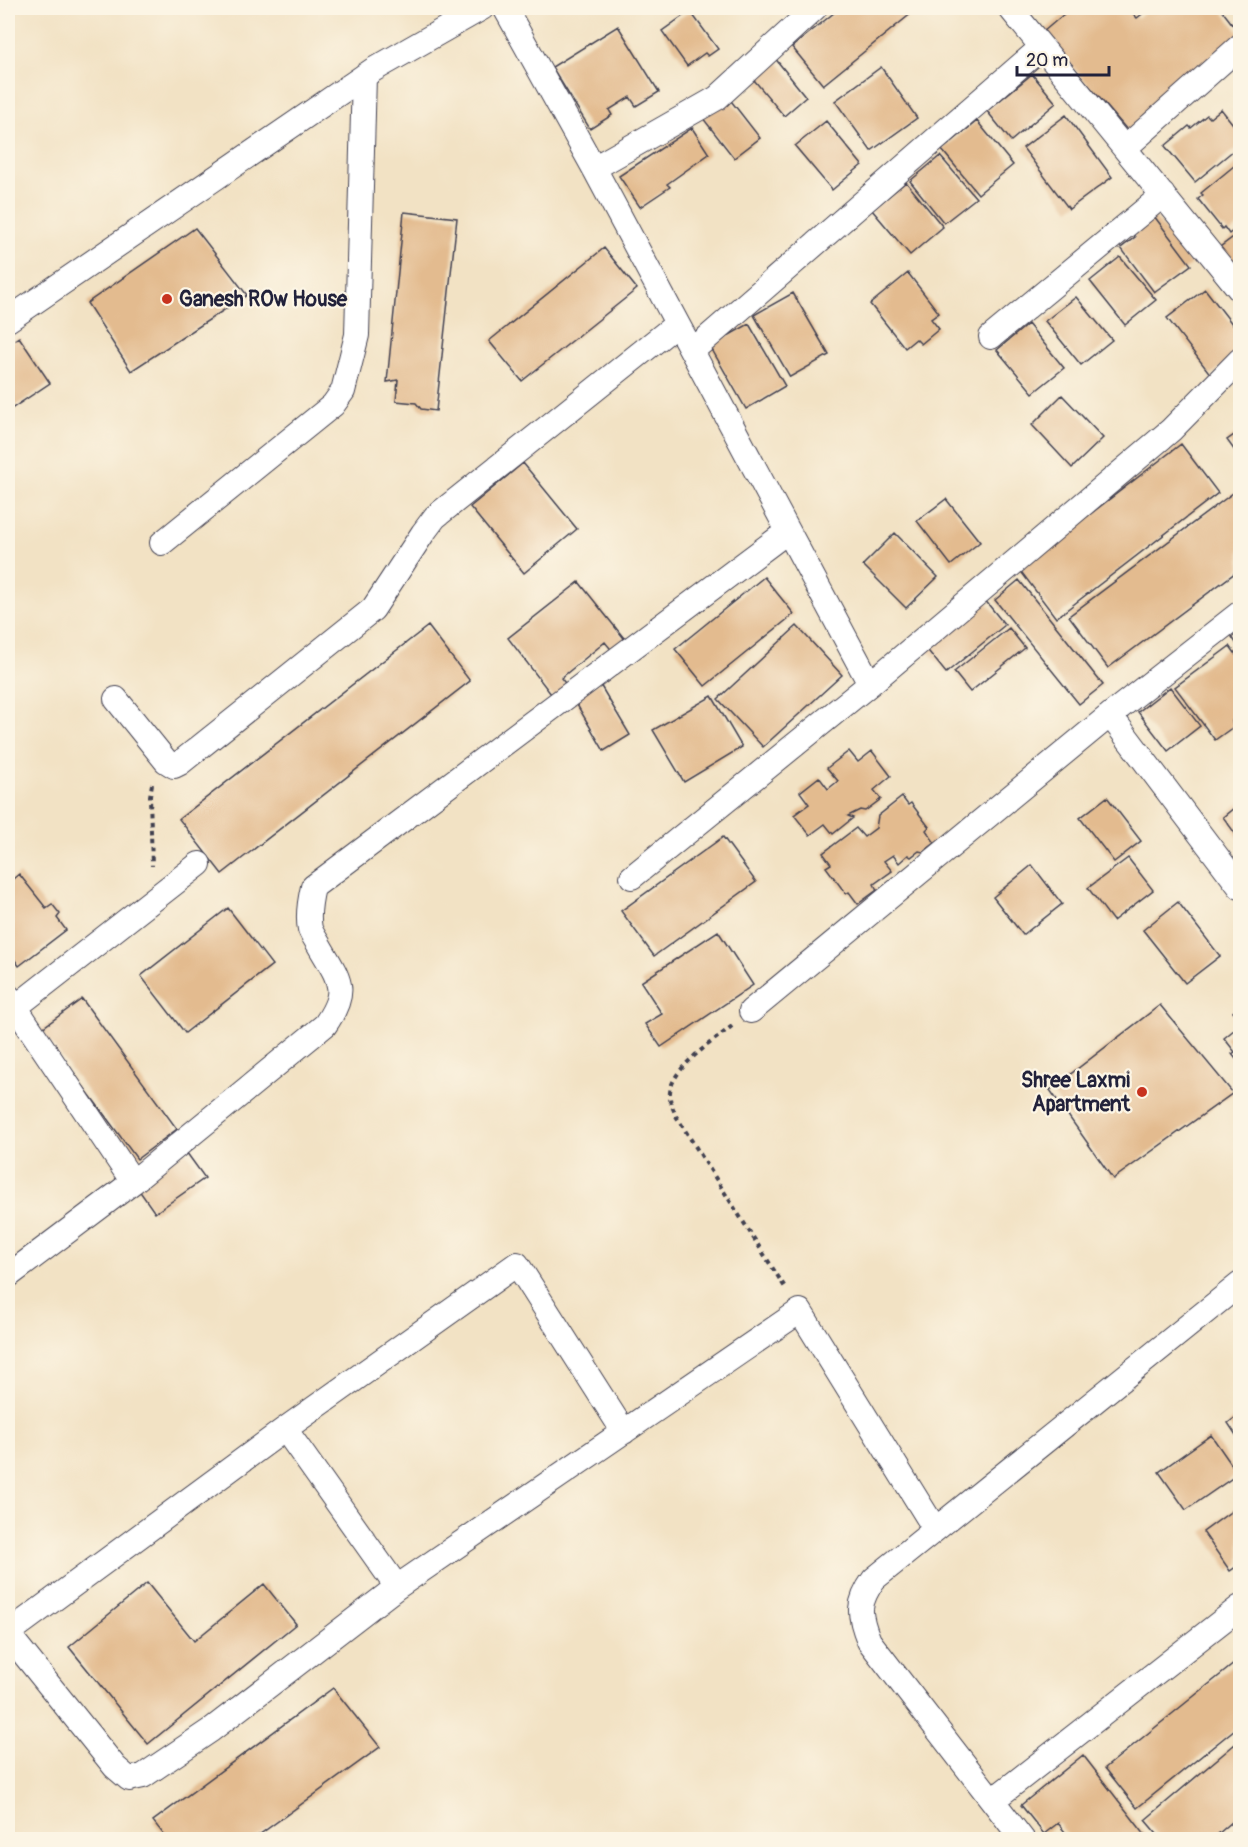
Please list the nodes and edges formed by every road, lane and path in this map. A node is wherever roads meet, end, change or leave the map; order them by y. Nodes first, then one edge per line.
1 (482, 8) edge
2 (505, 8) edge
3 (1010, 8) edge
4 (811, 9) edge
5 (1240, 46) edge
6 (1042, 47) junction
7 (364, 76) junction
8 (1125, 148) junction
9 (594, 168) junction
10 (1163, 195) junction
11 (1240, 290) edge
12 (8, 320) edge
13 (677, 324) junction
14 (991, 337) dead end
15 (692, 351) junction
16 (1240, 360) edge
17 (788, 531) junction
18 (162, 543) dead end
19 (1240, 613) edge
20 (870, 684) junction
21 (116, 699) dead end
22 (1110, 715) junction
23 (166, 761) junction
24 (199, 864) dead end
25 (632, 877) dead end
26 (1240, 887) edge
27 (153, 900) junction
28 (10, 1005) edge
29 (751, 1011) joint
30 (133, 1182) junction
31 (8, 1276) edge
32 (1240, 1284) edge
33 (800, 1311) junction
34 (285, 1429) junction
35 (624, 1432) junction
36 (935, 1529) junction
37 (397, 1587) junction
38 (1240, 1607) edge
39 (8, 1634) edge
40 (993, 1800) junction
41 (1023, 1839) edge

1 - 7 street
2 - 9 street
3 - 6 street
4 - 9 street
5 - 8 street
6 - 8 street
6 - 15 street
7 - 12 street
7 - 18 street
8 - 10 street
9 - 13 street
10 - 11 street
10 - 14 street
13 - 15 street
13 - 23 street
15 - 17 street
16 - 20 street
17 - 20 street
17 - 30 street
19 - 22 street
20 - 25 street
21 - 23 street
22 - 26 street
22 - 29 street
23 - 27 path
24 - 27 street
27 - 28 street
28 - 30 street
29 - 33 path
30 - 31 street
32 - 36 street
33 - 35 street
33 - 36 street
34 - 35 street
34 - 37 street
34 - 39 street
35 - 37 street
36 - 40 street
37 - 39 street
38 - 40 street
40 - 41 street

